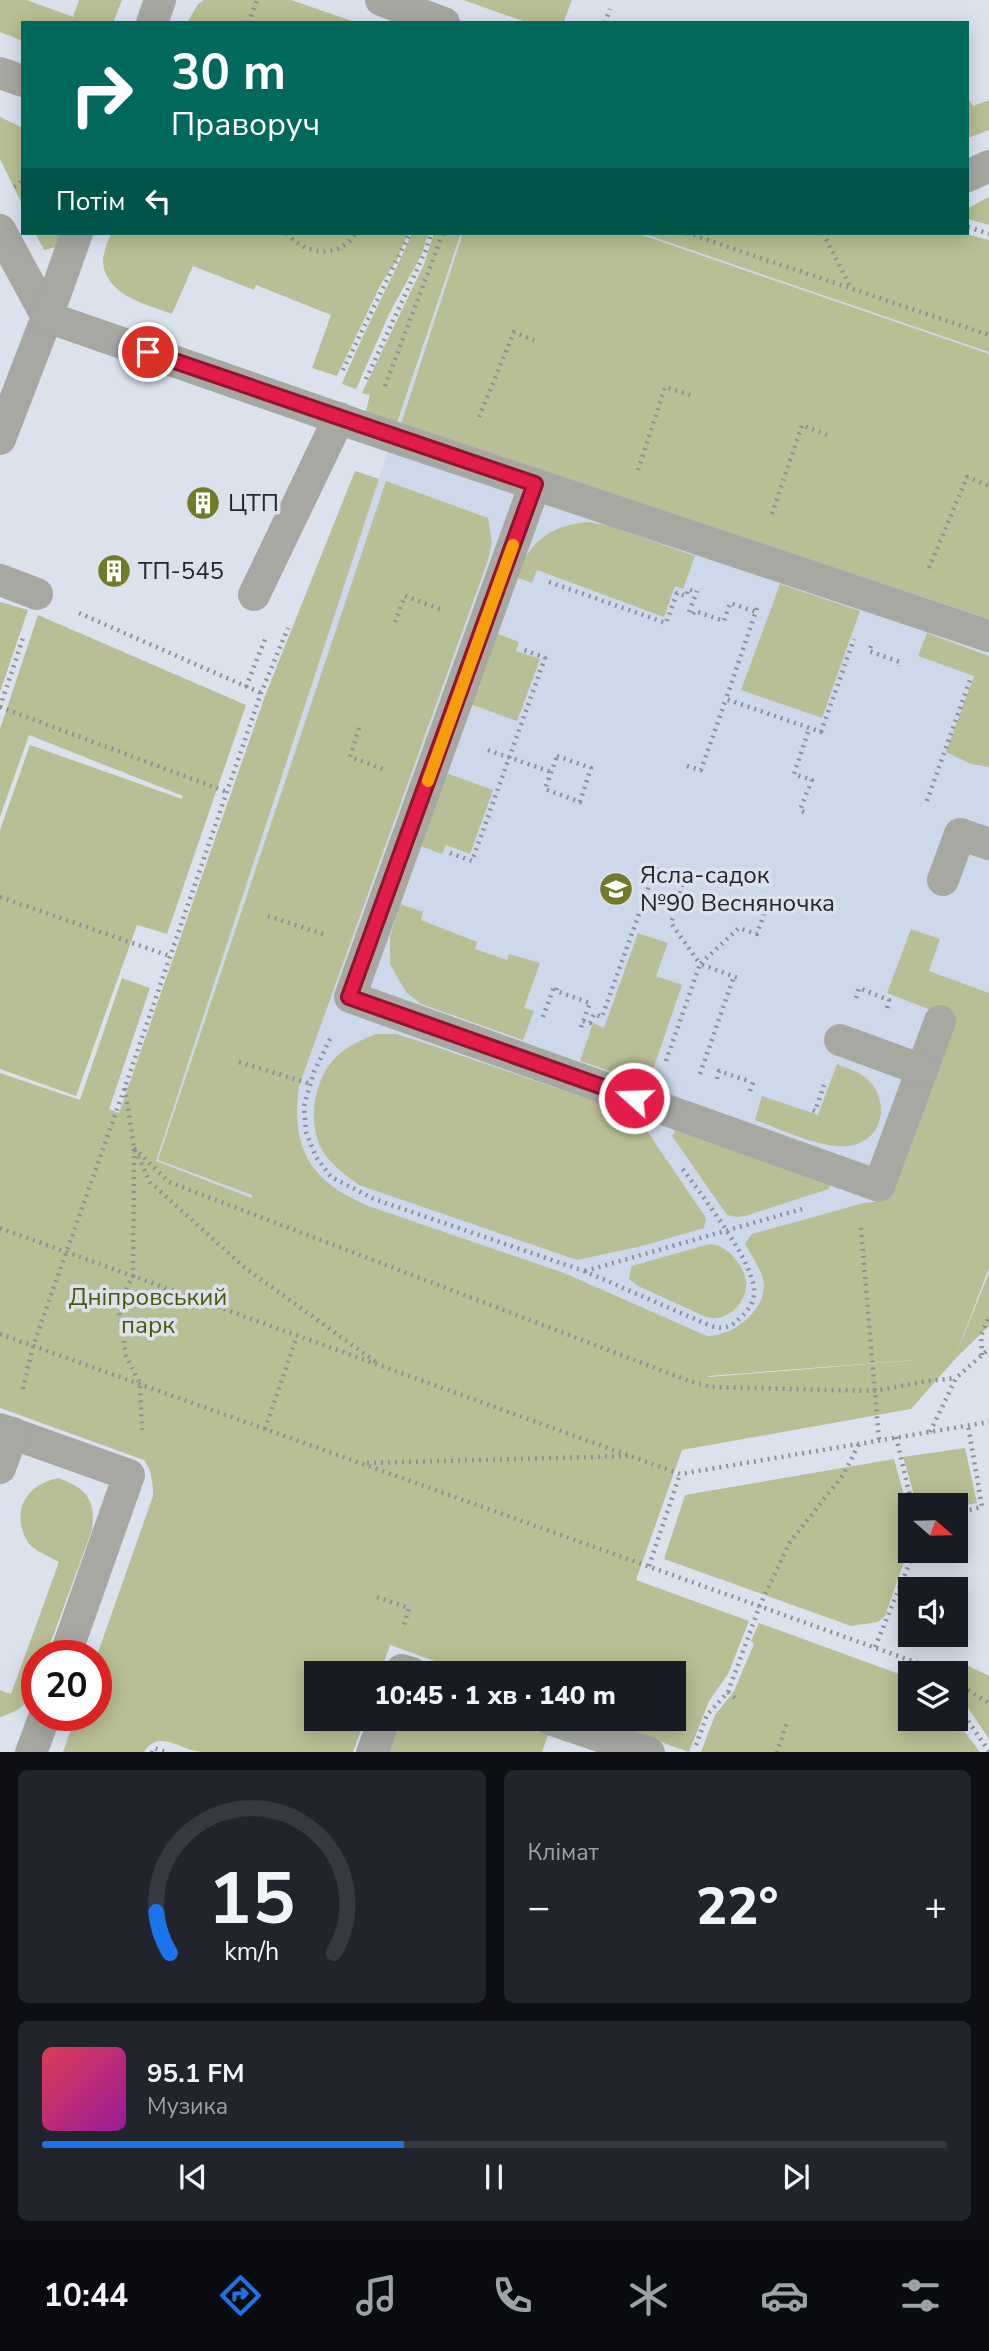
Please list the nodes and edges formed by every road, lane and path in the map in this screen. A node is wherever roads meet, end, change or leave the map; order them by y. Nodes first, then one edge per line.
1 (160, 0) edge
2 (257, 0) edge
3 (381, 0) edge
4 (610, 9) dead end
5 (153, 21) edge
6 (250, 21) edge
7 (439, 21) edge
8 (606, 21) edge
9 (0, 73) edge
10 (21, 80) edge
11 (989, 166) edge
12 (969, 176) edge
13 (969, 227) edge
14 (0, 230) edge
15 (989, 234) edge
16 (76, 235) edge
17 (289, 235) edge
18 (354, 235) edge
19 (409, 235) edge
20 (430, 235) edge
21 (442, 235) edge
22 (693, 235) edge
23 (824, 235) edge
24 (852, 289) junction
25 (47, 317) junction
26 (989, 335) edge
27 (538, 342) dead end
28 (690, 395) dead end
29 (345, 420) junction
30 (827, 435) dead end
31 (0, 439) edge
32 (461, 459) junction
33 (535, 484) junction
34 (989, 486) edge
35 (624, 514) junction
36 (764, 561) junction
37 (0, 580) edge
38 (542, 588) dead end
39 (37, 594) junction
40 (254, 595) dead end
41 (911, 610) junction
42 (756, 612) junction
43 (291, 619) dead end
44 (395, 622) dead end
45 (484, 624) junction
46 (858, 629) dead end
47 (989, 636) edge
48 (523, 641) dead end
49 (959, 676) dead end
50 (261, 693) junction
51 (726, 699) junction
52 (0, 707) edge
53 (359, 728) dead end
54 (809, 729) junction
55 (444, 734) junction
56 (509, 758) junction
57 (687, 766) dead end
58 (551, 772) junction
59 (427, 784) junction
60 (933, 786) dead end
61 (227, 792) junction
62 (804, 812) dead end
63 (989, 844) edge
64 (472, 861) dead end
65 (943, 880) dead end
66 (0, 897) edge
67 (772, 905) dead end
68 (268, 916) dead end
69 (367, 949) junction
70 (170, 956) junction
71 (700, 964) junction
72 (866, 991) dead end
73 (881, 996) dead end
74 (349, 997) junction
75 (547, 1007) dead end
76 (940, 1021) dead end
77 (840, 1040) joint
78 (239, 1062) dead end
79 (922, 1070) junction
80 (750, 1079) dead end
81 (716, 1081) dead end
82 (706, 1082) dead end
83 (311, 1084) junction
84 (125, 1087) junction
85 (650, 1104) junction
86 (804, 1107) dead end
87 (134, 1148) junction
88 (680, 1165) dead end
89 (879, 1186) junction
90 (805, 1208) dead end
91 (0, 1228) edge
92 (726, 1231) junction
93 (68, 1252) junction
94 (584, 1271) junction
95 (132, 1276) junction
96 (989, 1316) edge
97 (0, 1334) edge
98 (297, 1336) junction
99 (33, 1346) junction
100 (989, 1349) edge
101 (982, 1355) junction
102 (380, 1365) junction
103 (956, 1378) junction
104 (140, 1384) junction
105 (874, 1391) junction
106 (989, 1422) edge
107 (968, 1425) junction
108 (265, 1429) junction
109 (6, 1431) edge
110 (930, 1432) junction
111 (896, 1437) junction
112 (878, 1440) junction
113 (859, 1444) junction
114 (632, 1456) junction
115 (362, 1463) junction
116 (0, 1468) edge
117 (680, 1474) junction
118 (129, 1475) junction
119 (909, 1493) edge
120 (968, 1511) edge
121 (910, 1563) edge
122 (649, 1566) junction
123 (760, 1605) junction
124 (71, 1640) edge
125 (875, 1647) junction
126 (913, 1661) edge
127 (968, 1690) edge
128 (727, 1692) junction
129 (736, 1699) dead end
130 (989, 1703) edge
131 (968, 1721) edge
132 (787, 1722) dead end
133 (39, 1731) edge
134 (379, 1731) edge
135 (586, 1731) edge
136 (989, 1751) edge
137 (32, 1752) edge
138 (152, 1752) edge
139 (168, 1752) edge
140 (372, 1752) edge
141 (649, 1752) edge
142 (693, 1752) edge
143 (777, 1752) edge

1 - 5 lane
2 - 6 path
3 - 7 lane
4 - 8 path
9 - 10 lane
11 - 12 lane
13 - 15 path
14 - 25 lane
16 - 25 lane
17 - 18 path
19 - 29 path
20 - 29 path
21 - 29 path
22 - 24 path
23 - 24 path
24 - 26 path
25 - 29 lane
25 - 31 lane
27 - 32 path
28 - 35 path
29 - 32 lane
29 - 40 lane
30 - 36 path
32 - 33 lane
33 - 35 lane
33 - 45 lane
34 - 41 path
35 - 36 lane
36 - 41 lane
36 - 42 path
37 - 39 lane
38 - 42 path
39 - 50 path
39 - 52 path
41 - 47 lane
42 - 51 path
43 - 50 path
44 - 45 path
45 - 55 lane
46 - 54 path
48 - 56 path
49 - 60 path
50 - 61 path
51 - 54 path
51 - 57 path
52 - 61 path
53 - 59 path
54 - 62 path
55 - 56 path
55 - 59 lane
56 - 58 path
56 - 64 path
58 - 58 path
59 - 69 lane
61 - 70 path
63 - 65 lane
66 - 70 path
67 - 71 path
68 - 69 path
69 - 74 lane
70 - 84 path
71 - 75 path
71 - 82 path
71 - 85 path
72 - 73 path
74 - 83 path
74 - 85 lane
76 - 79 lane
77 - 79 lane
77 - 86 path
78 - 83 path
79 - 89 lane
80 - 81 path
83 - 94 path
84 - 87 path
84 - 93 path
85 - 89 lane
87 - 95 path
87 - 102 path
87 - 105 path
88 - 92 path
89 - 105 path
90 - 92 path
91 - 93 path
92 - 94 path
92 - 94 path
93 - 95 path
93 - 99 path
95 - 98 path
95 - 104 path
96 - 101 path
97 - 99 path
98 - 102 path
98 - 108 path
99 - 104 path
100 - 101 path
101 - 103 path
102 - 114 path
103 - 105 path
103 - 110 path
104 - 108 path
104 - 118 path
105 - 112 path
106 - 107 path
107 - 110 path
107 - 120 path
108 - 115 path
109 - 116 lane
109 - 118 lane
110 - 111 path
111 - 112 path
111 - 119 path
112 - 113 path
113 - 117 path
113 - 123 path
114 - 115 path
114 - 117 path
115 - 122 path
117 - 122 path
118 - 124 lane
121 - 125 path
122 - 123 path
123 - 125 path
123 - 128 path
125 - 126 path
127 - 130 path
128 - 129 path
128 - 142 path
131 - 136 path
132 - 143 path
133 - 137 lane
134 - 140 lane
135 - 141 lane
138 - 139 path

